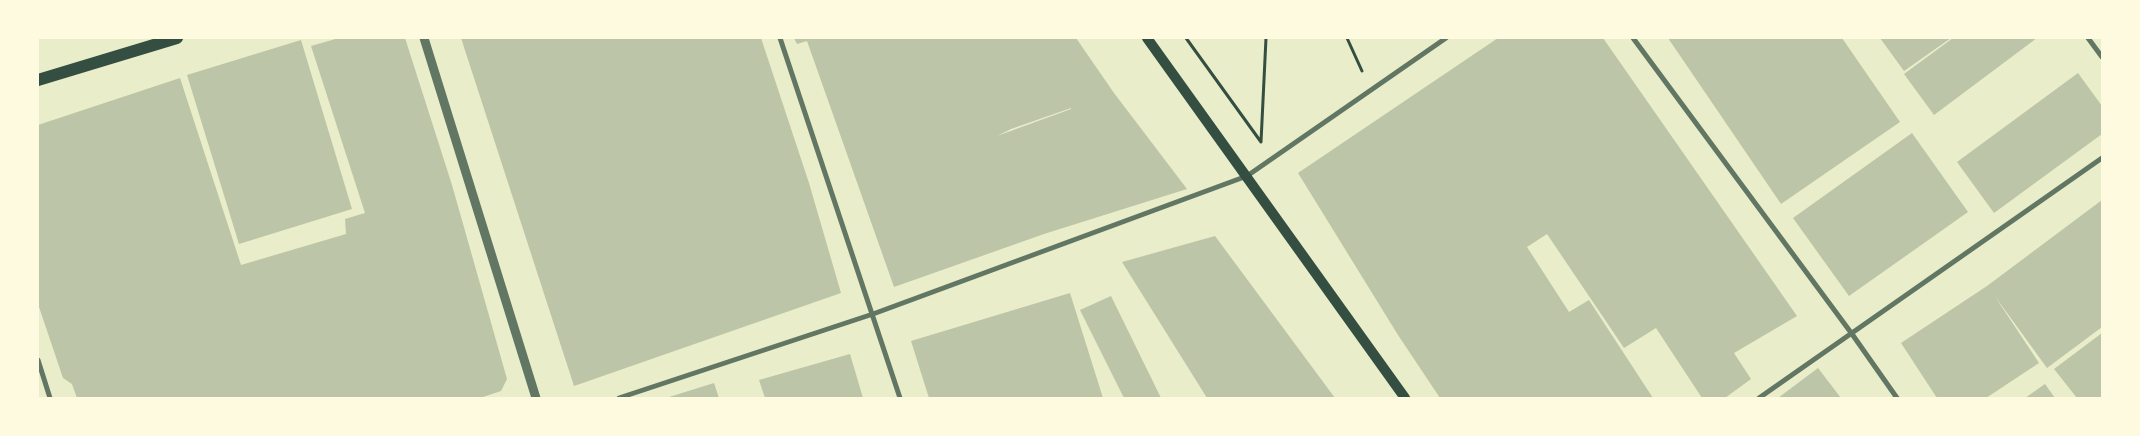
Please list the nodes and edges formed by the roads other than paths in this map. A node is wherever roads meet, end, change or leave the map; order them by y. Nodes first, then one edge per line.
1 (177, 38) edge
2 (424, 38) edge
3 (780, 38) edge
4 (1147, 38) edge
5 (1446, 38) edge
6 (1634, 38) edge
7 (2088, 38) edge
8 (2102, 57) edge
9 (38, 80) edge
10 (2102, 158) edge
11 (1247, 176) junction
12 (874, 314) junction
13 (1852, 334) junction
14 (38, 360) edge
15 (50, 398) edge
16 (536, 398) edge
17 (619, 398) edge
18 (900, 398) edge
19 (1405, 398) edge
20 (1759, 398) edge
21 (1896, 398) edge

1 - 9 main road
2 - 16 street
3 - 12 street
4 - 11 main road
5 - 11 street
6 - 13 street
7 - 8 street
10 - 13 street
11 - 12 street
11 - 19 main road
12 - 17 street
12 - 18 street
13 - 20 street
13 - 21 street
14 - 15 street

